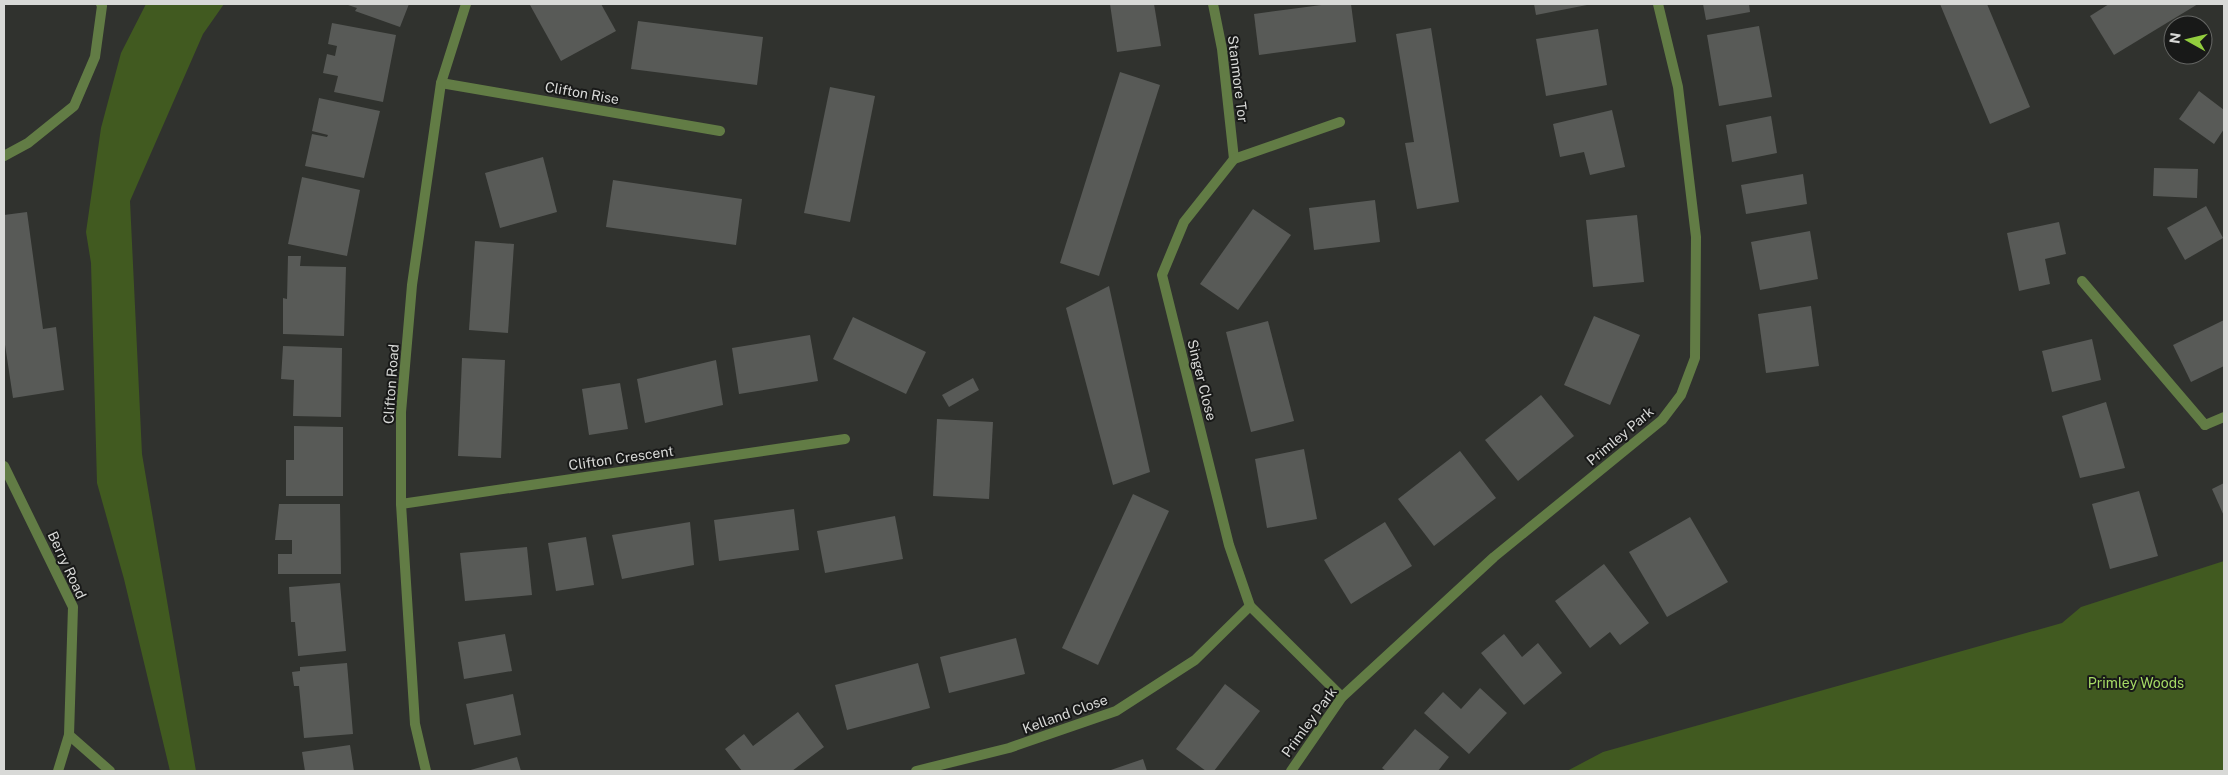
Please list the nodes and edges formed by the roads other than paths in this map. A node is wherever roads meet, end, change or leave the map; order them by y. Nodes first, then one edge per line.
1 (100, 4) edge
2 (466, 4) edge
3 (1213, 4) edge
4 (1658, 4) edge
5 (440, 83) junction
6 (1340, 122) dead end
7 (720, 131) dead end
8 (4, 156) edge
9 (1234, 159) junction
10 (2082, 281) dead end
11 (2224, 416) edge
12 (845, 439) dead end
13 (4, 466) edge
14 (401, 504) junction
15 (1250, 606) junction
16 (1342, 697) junction
17 (69, 735) junction
18 (58, 771) edge
19 (110, 771) edge
20 (426, 771) edge
21 (916, 771) edge
22 (1291, 771) edge

1 - 8 street
2 - 5 street, Clifton Road
3 - 9 street, Stanmore Tor
4 - 16 street, Primley Park
5 - 7 street, Clifton Rise
5 - 14 street, Clifton Road
6 - 9 street
9 - 15 street, Singer Close
10 - 11 street
12 - 14 street, Clifton Crescent
13 - 17 street, Berry Road
14 - 20 street, Clifton Road
15 - 16 street, Singer Close
15 - 21 street, Kelland Close
16 - 22 street, Primley Park
17 - 18 street, Berry Road
17 - 19 street

